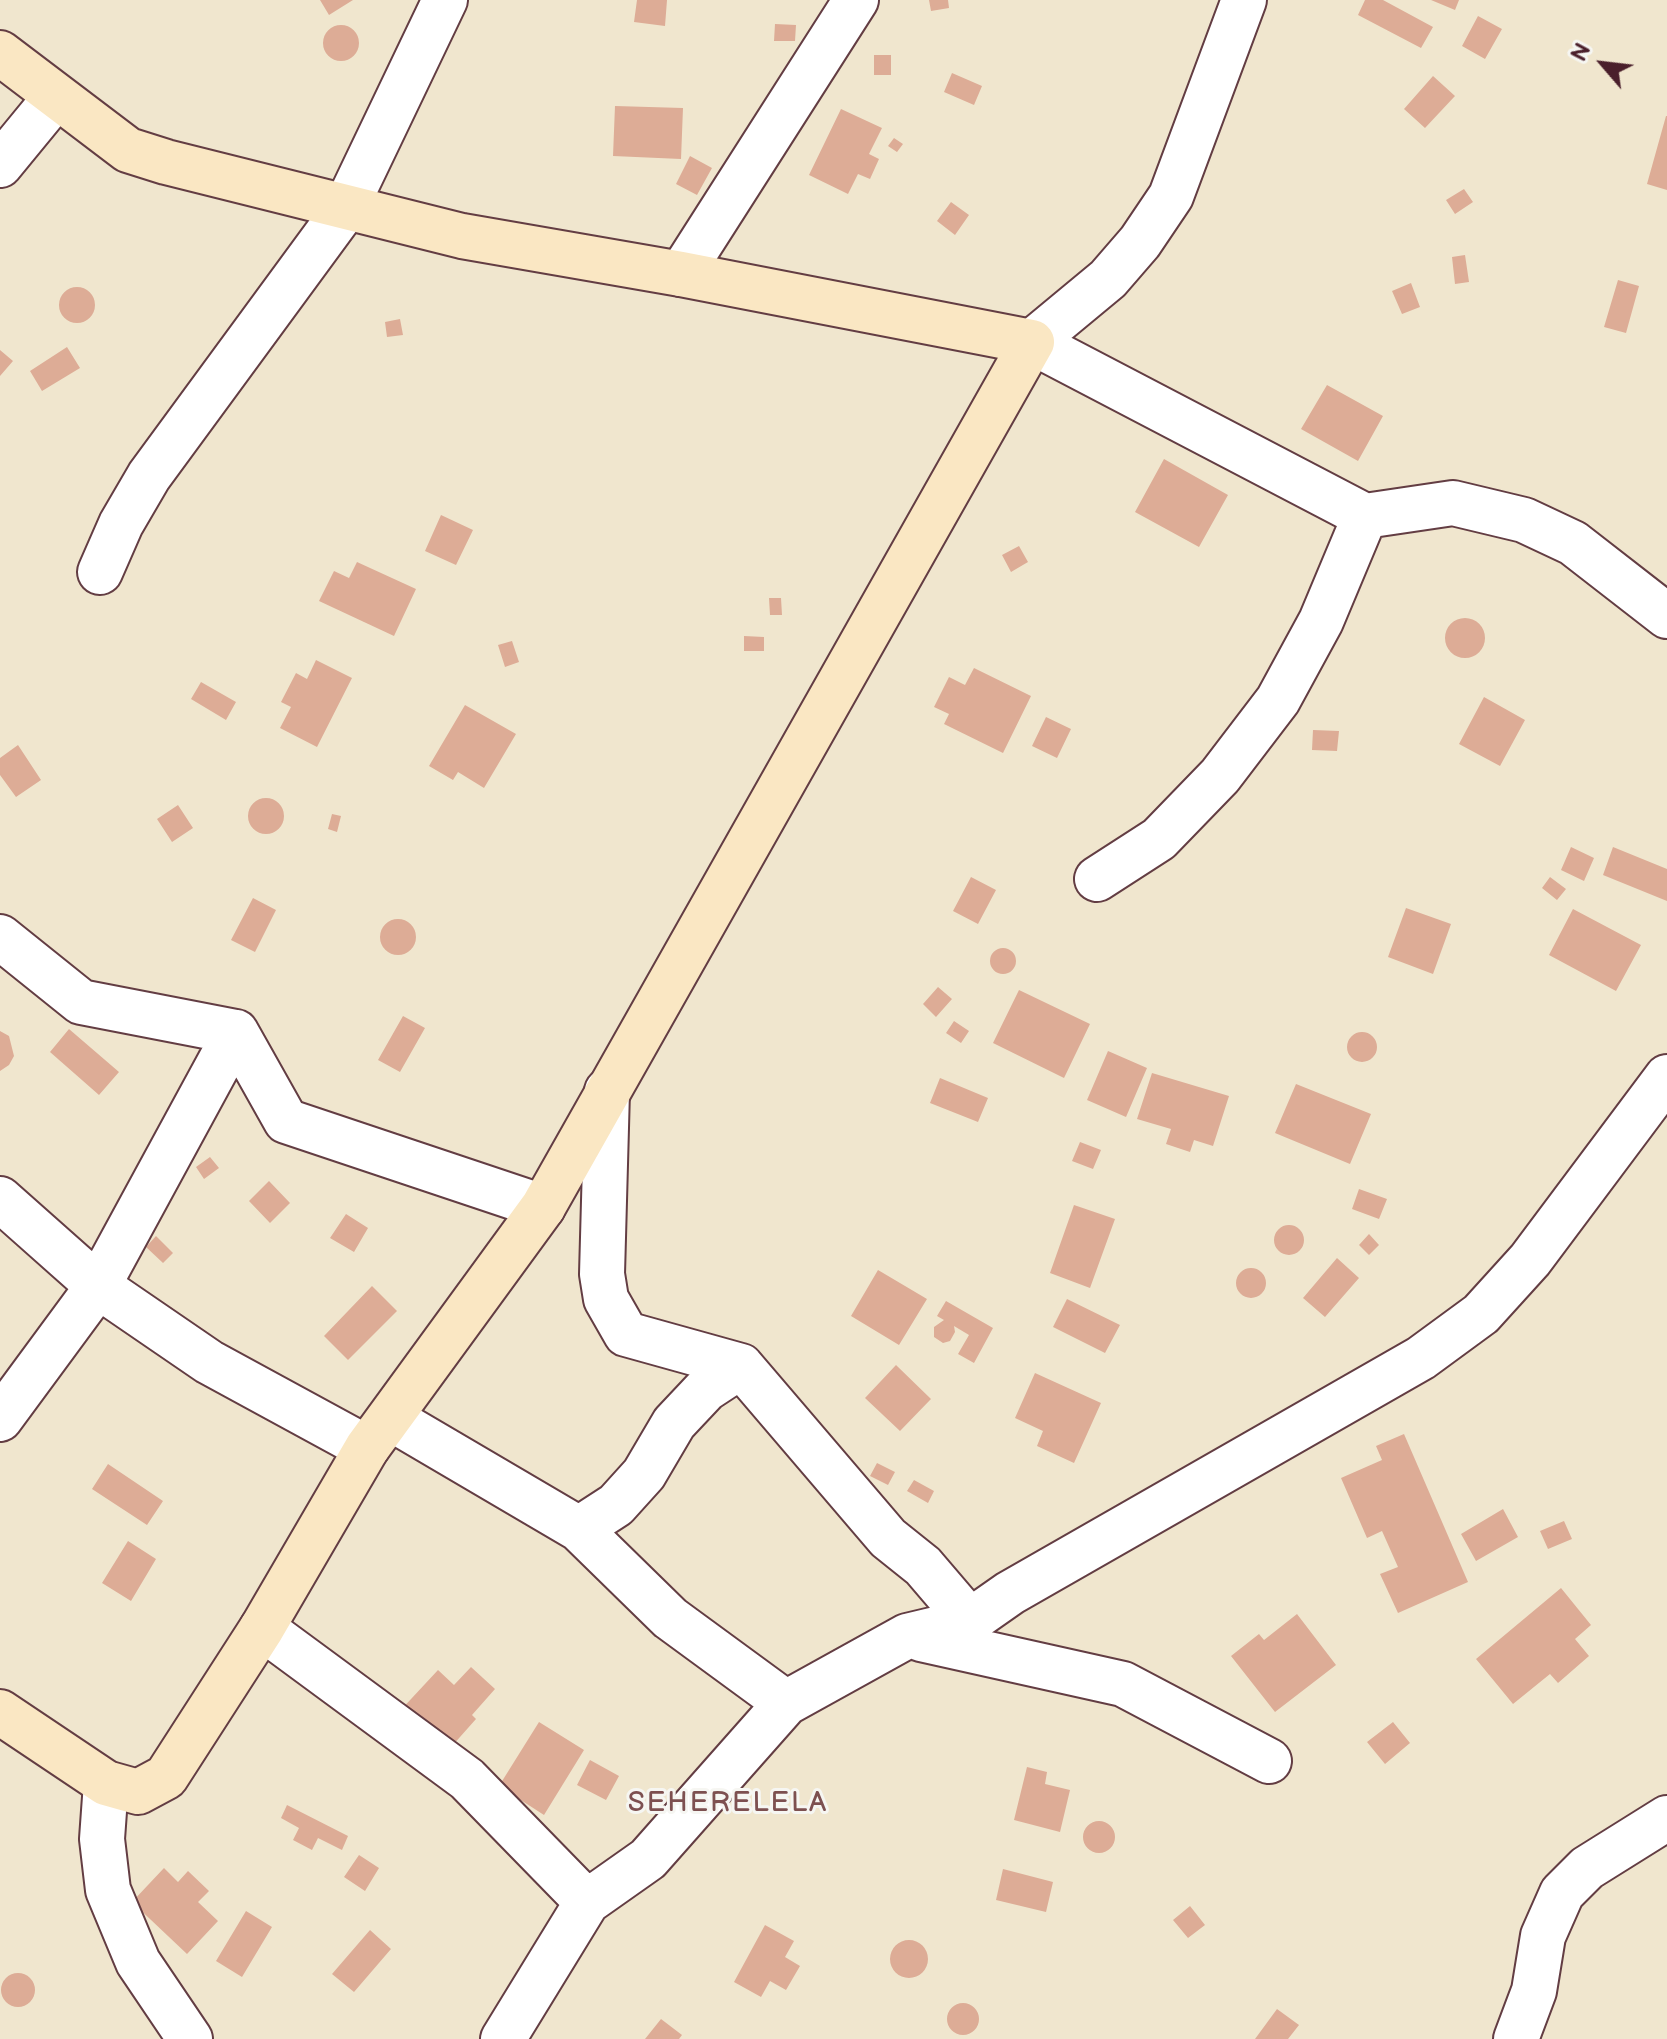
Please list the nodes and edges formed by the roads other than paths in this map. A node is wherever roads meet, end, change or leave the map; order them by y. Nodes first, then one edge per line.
1 (445, 0) edge
2 (856, 0) edge
3 (1244, 0) edge
4 (0, 53) edge
5 (55, 98) junction
6 (0, 165) edge
7 (345, 209) junction
8 (681, 274) junction
9 (1032, 342) junction
10 (1365, 516) junction
11 (100, 572) dead end
12 (1667, 616) edge
13 (1097, 879) dead end
14 (0, 937) edge
15 (236, 1032) junction
16 (1667, 1077) edge
17 (607, 1091) junction
18 (0, 1199) edge
19 (543, 1207) junction
20 (98, 1286) junction
21 (741, 1366) junction
22 (0, 1419) edge
23 (378, 1433) junction
24 (579, 1529) junction
25 (970, 1621) junction
26 (262, 1628) junction
27 (907, 1636) junction
28 (786, 1703) junction
29 (0, 1712) edge
30 (1269, 1761) dead end
31 (106, 1783) junction
32 (1667, 1818) edge
33 (587, 1902) junction
34 (190, 2039) edge
35 (503, 2039) edge
36 (1516, 2039) edge

1 - 7 street
2 - 8 street
3 - 9 street
4 - 5 street
5 - 6 street
5 - 7 street
7 - 8 street
7 - 11 street
8 - 9 street
9 - 10 street
9 - 17 street
10 - 12 street
10 - 13 street
14 - 15 street
15 - 19 street
15 - 20 street
16 - 25 street
17 - 19 street
17 - 21 street
18 - 20 street
19 - 23 street
20 - 22 street
20 - 23 street
21 - 24 street
21 - 25 street
23 - 24 street
23 - 26 street
24 - 28 street
25 - 27 street
26 - 31 street
26 - 33 street
27 - 28 street
27 - 30 street
28 - 33 street
29 - 31 street
31 - 34 street
32 - 36 street
33 - 35 street

